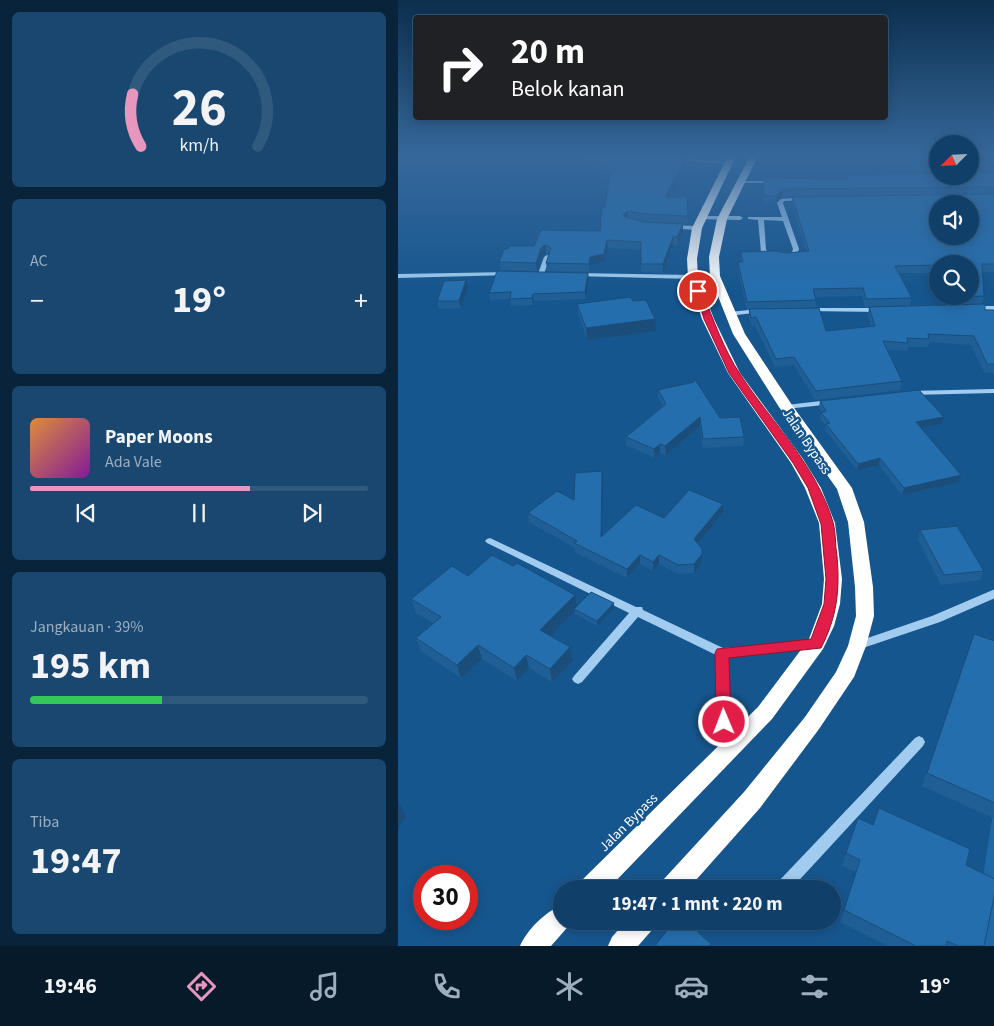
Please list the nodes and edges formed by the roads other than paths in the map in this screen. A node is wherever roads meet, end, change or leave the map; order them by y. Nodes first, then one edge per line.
1 (709, 202) edge
2 (731, 202) edge
3 (781, 202) edge
4 (722, 218) junction
5 (740, 218) dead end
6 (750, 218) dead end
7 (761, 219) junction
8 (784, 219) junction
9 (699, 223) junction
10 (662, 226) edge
11 (547, 257) edge
12 (512, 274) edge
13 (531, 274) edge
14 (541, 274) junction
15 (551, 275) edge
16 (570, 275) edge
17 (398, 276) edge
18 (693, 277) junction
19 (966, 308) edge
20 (994, 308) edge
21 (805, 310) edge
22 (889, 310) edge
23 (766, 311) edge
24 (729, 314) junction
25 (994, 391) edge
26 (901, 394) edge
27 (839, 400) edge
28 (786, 408) junction
29 (490, 541) dead end
30 (994, 593) edge
31 (638, 610) junction
32 (816, 644) junction
33 (857, 646) junction
34 (722, 653) junction
35 (578, 679) dead end
36 (919, 742) dead end
37 (724, 756) junction
38 (600, 880) edge
39 (686, 880) edge
40 (789, 880) edge
41 (553, 927) edge
42 (635, 930) edge
43 (533, 946) edge
44 (621, 946) edge

1 - 9 highway, Jalan Bypass
2 - 4 highway, Jalan Bypass
3 - 8 street
4 - 5 street
4 - 9 street
4 - 24 highway, Jalan Bypass
6 - 7 street
7 - 8 street
7 - 8 street
9 - 10 lane
9 - 18 highway, Jalan Bypass
11 - 14 street
12 - 17 street
13 - 14 street
14 - 15 street
16 - 18 street
18 - 32 highway, Jalan Bypass
19 - 20 street
21 - 22 street
23 - 24 street
24 - 28 highway, Jalan Bypass
25 - 26 street
27 - 28 street
28 - 33 highway, Jalan Bypass
29 - 31 street
30 - 33 street
31 - 34 street
31 - 35 street
32 - 34 street
32 - 37 highway, Jalan Bypass
33 - 39 highway, Jalan Bypass
34 - 37 street
36 - 40 street
37 - 38 highway, Jalan Bypass
41 - 43 highway
42 - 44 highway

